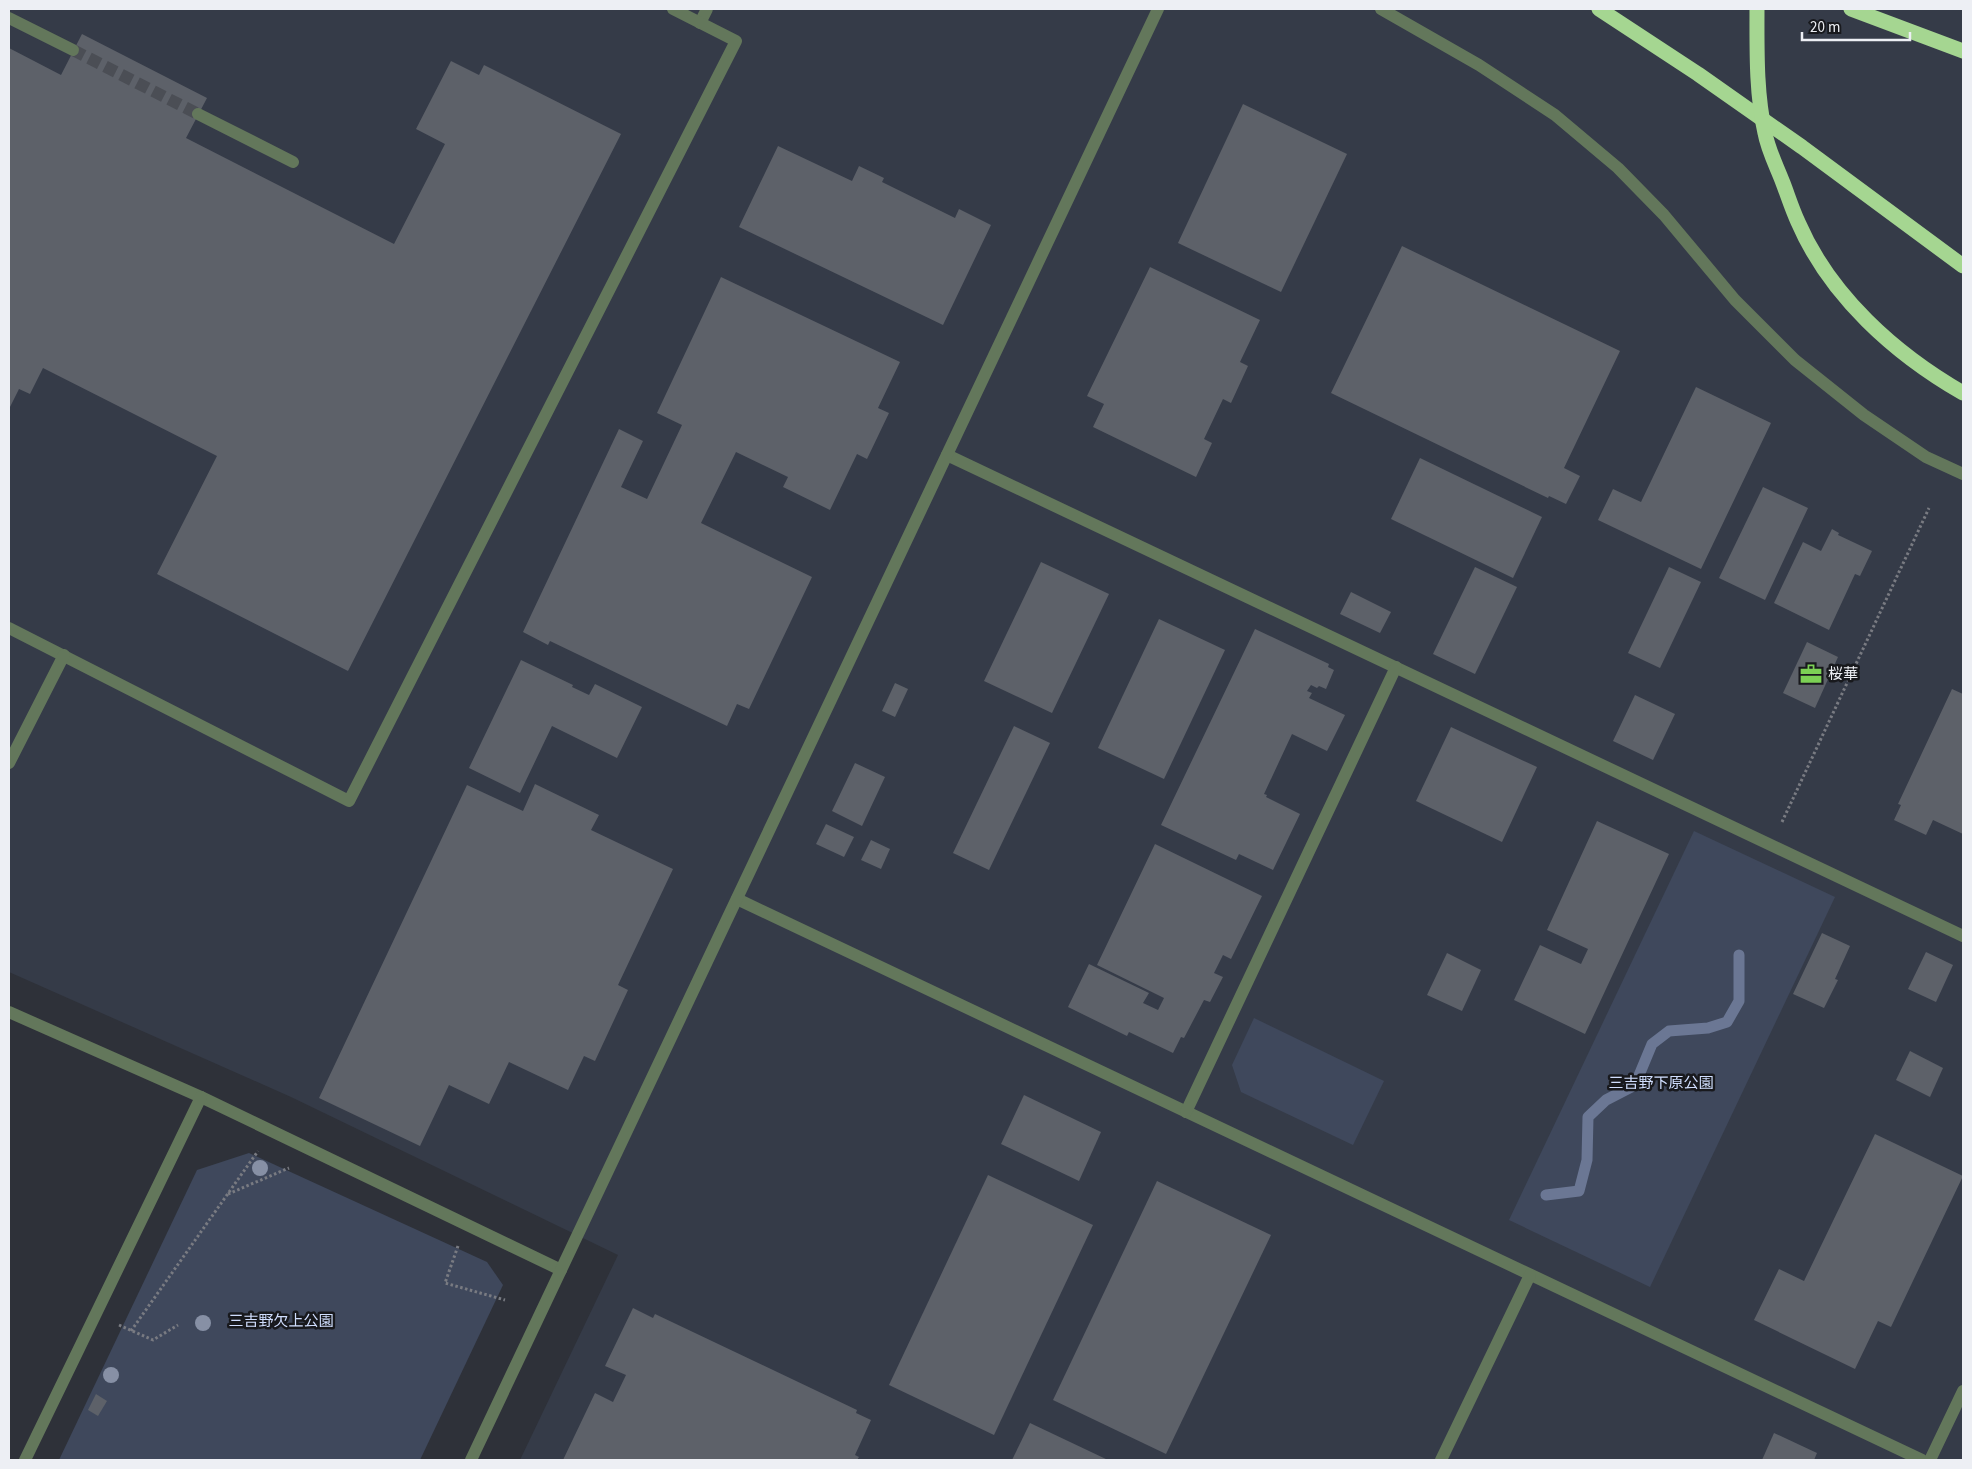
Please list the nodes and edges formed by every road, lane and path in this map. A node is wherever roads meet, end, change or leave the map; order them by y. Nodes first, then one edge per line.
1 (672, 9) edge
2 (707, 9) edge
3 (1158, 9) edge
4 (1381, 9) edge
5 (1598, 9) edge
6 (1757, 9) edge
7 (1851, 9) edge
8 (9, 18) edge
9 (700, 22) junction
10 (73, 50) tunnel mouth
11 (1963, 51) edge
12 (198, 114) tunnel mouth
13 (292, 162) dead end
14 (1963, 266) edge
15 (1963, 393) edge
16 (947, 455) junction
17 (1963, 474) edge
18 (1929, 508) dead end
19 (9, 628) edge
20 (64, 655) junction
21 (1396, 667) junction
22 (9, 763) edge
23 (1772, 845) junction
24 (737, 899) junction
25 (1963, 936) edge
26 (9, 1012) edge
27 (201, 1097) junction
28 (1186, 1112) junction
29 (258, 1151) dead end
30 (293, 1167) dead end
31 (228, 1194) junction
32 (459, 1244) dead end
33 (561, 1270) junction
34 (1530, 1275) junction
35 (505, 1300) dead end
36 (114, 1323) dead end
37 (178, 1325) dead end
38 (131, 1330) junction
39 (1963, 1391) edge
40 (25, 1460) edge
41 (471, 1460) edge
42 (1442, 1460) edge
43 (1922, 1460) edge
44 (1930, 1460) edge

1 - 9 street
2 - 9 street
3 - 16 street
4 - 17 street
5 - 14 highway
6 - 15 highway
7 - 11 highway
8 - 10 street
9 - 20 street
12 - 13 street
16 - 21 street
16 - 24 street
18 - 23 path
19 - 20 street
20 - 22 street
21 - 23 street
21 - 28 street
23 - 25 street
24 - 28 street
24 - 33 street
26 - 27 street
27 - 33 street
27 - 40 street
28 - 34 street
29 - 31 path
30 - 31 path
31 - 38 path
32 - 35 path
33 - 41 street
34 - 42 street
34 - 43 street
36 - 38 path
37 - 38 path
39 - 44 street

